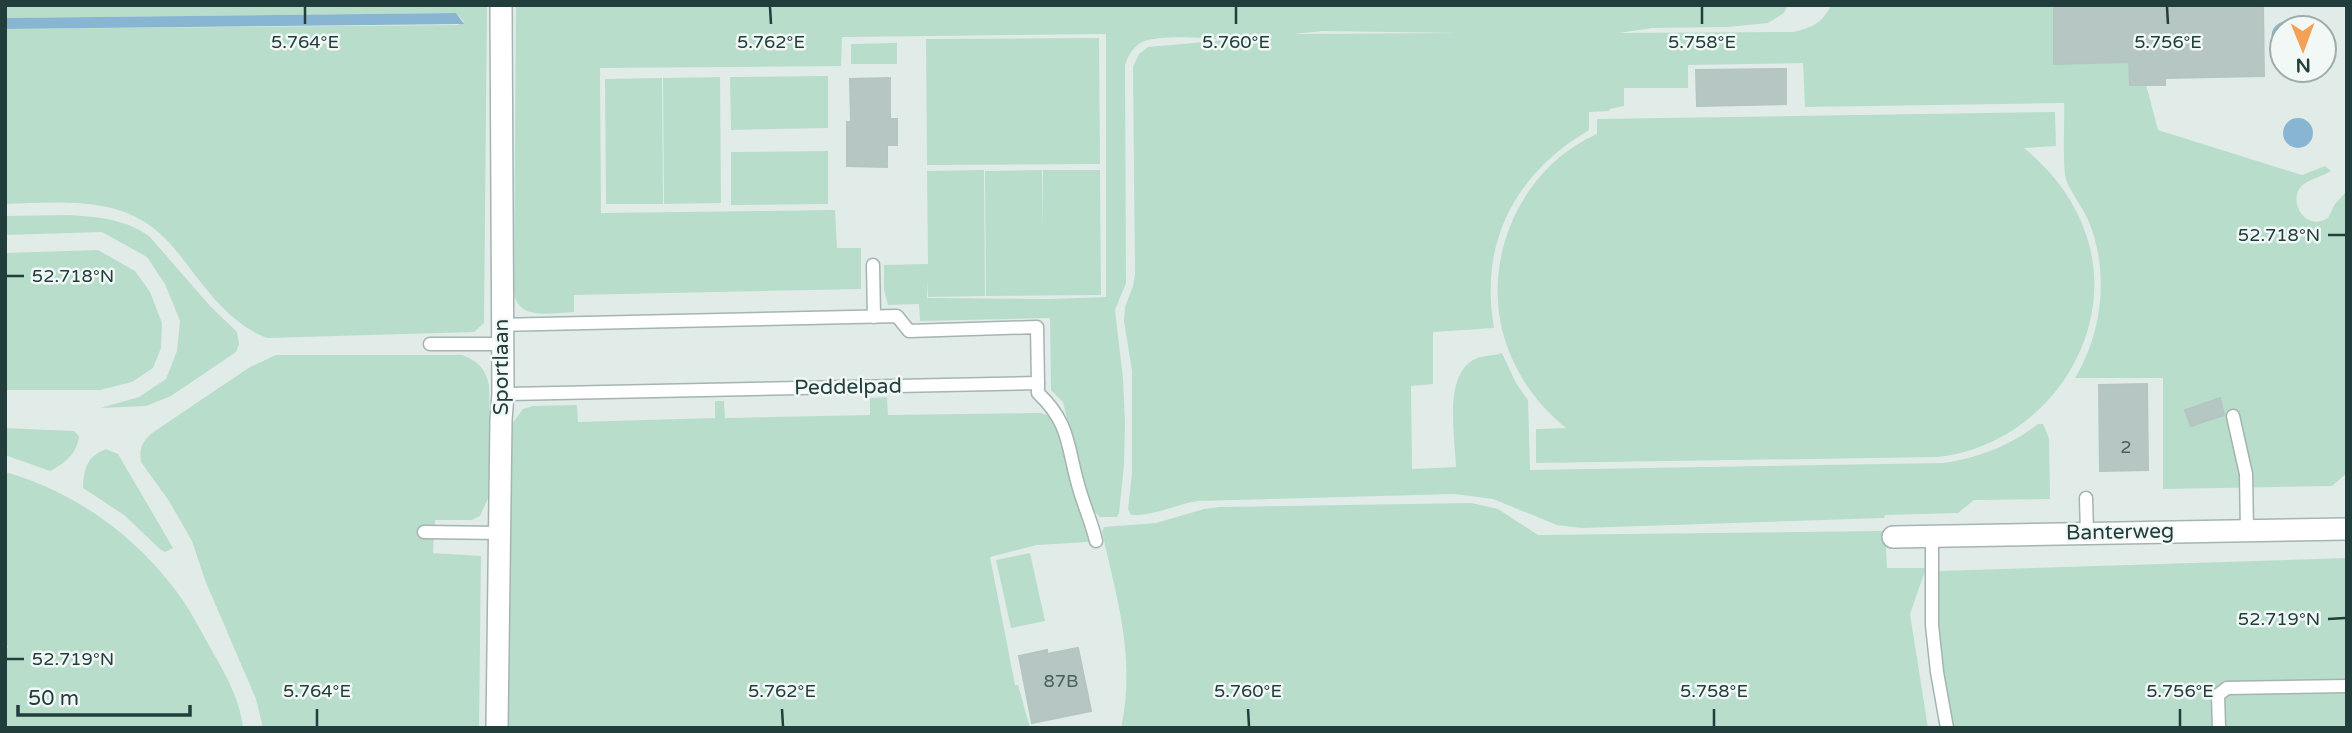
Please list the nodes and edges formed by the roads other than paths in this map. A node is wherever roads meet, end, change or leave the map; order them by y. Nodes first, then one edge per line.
1 (501, 5) edge
2 (873, 265) dead end
3 (874, 317) junction
4 (502, 334) junction
5 (430, 344) dead end
6 (1038, 383) junction
7 (503, 394) junction
8 (2233, 416) dead end
9 (2086, 498) dead end
10 (2247, 530) junction
11 (2347, 530) edge
12 (424, 532) dead end
13 (499, 533) junction
14 (2087, 533) junction
15 (1932, 536) junction
16 (1893, 537) dead end
17 (1097, 541) dead end
18 (2347, 686) edge
19 (497, 728) edge
20 (1947, 728) edge
21 (2219, 728) edge

1 - 4 street, Sportlaan
2 - 3 lane
3 - 4 lane
3 - 6 lane
4 - 5 lane
4 - 7 street, Sportlaan
6 - 7 lane, Peddelpad
6 - 17 lane
7 - 13 street, Sportlaan
8 - 10 lane
9 - 14 lane
10 - 11 street, Banterweg
10 - 14 street, Banterweg
12 - 13 lane
13 - 19 street, Sportlaan
14 - 15 street, Banterweg
15 - 16 street, Banterweg
15 - 20 lane
18 - 21 lane

